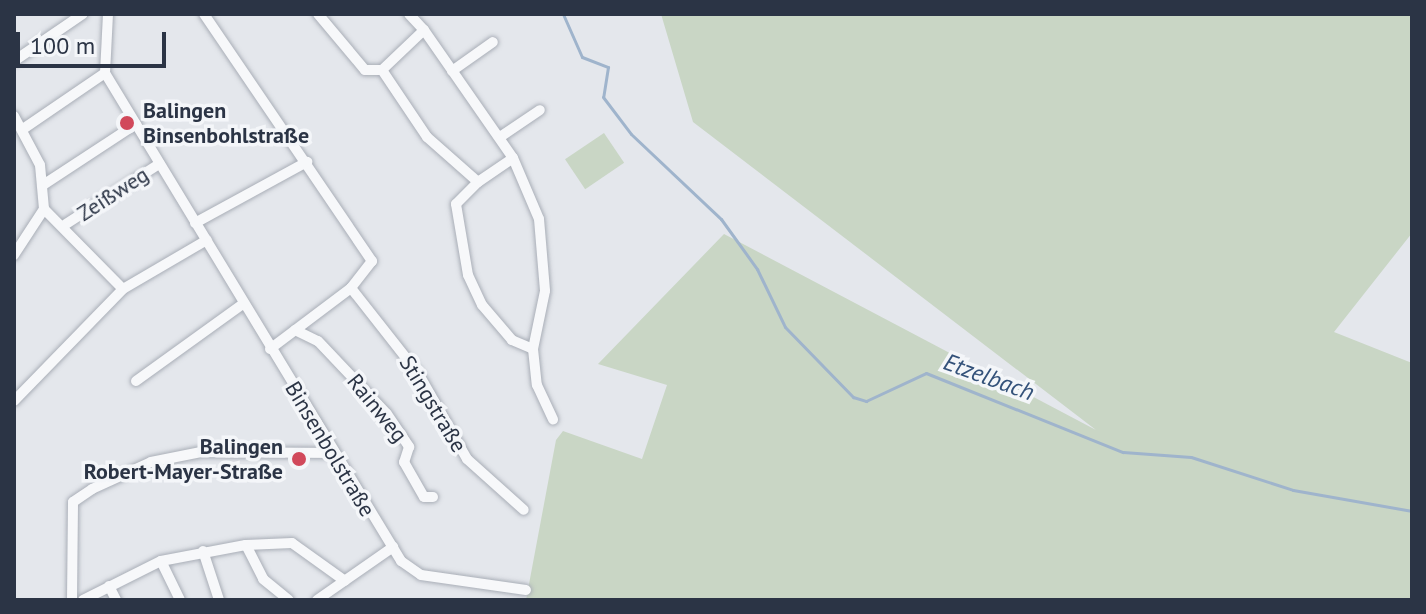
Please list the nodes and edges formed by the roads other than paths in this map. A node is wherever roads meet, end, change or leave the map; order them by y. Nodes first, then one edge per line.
1 (83, 14) edge
2 (108, 14) edge
3 (204, 14) edge
4 (318, 14) edge
5 (409, 14) edge
6 (424, 30) junction
7 (493, 42) dead end
8 (14, 61) edge
9 (382, 70) junction
10 (452, 71) junction
11 (105, 73) junction
12 (540, 110) dead end
13 (14, 116) edge
14 (136, 124) junction
15 (23, 129) junction
16 (500, 137) junction
17 (513, 158) junction
18 (307, 162) junction
19 (159, 164) junction
20 (478, 182) junction
21 (43, 185) junction
22 (44, 209) junction
23 (195, 223) junction
24 (66, 224) junction
25 (207, 240) junction
26 (14, 255) edge
27 (351, 288) junction
28 (123, 289) junction
29 (244, 303) junction
30 (295, 330) junction
31 (270, 349) junction
32 (533, 349) junction
33 (136, 381) dead end
34 (14, 401) edge
35 (553, 420) dead end
36 (332, 453) junction
37 (433, 497) dead end
38 (524, 510) dead end
39 (246, 545) junction
40 (393, 547) junction
41 (203, 551) junction
42 (161, 561) junction
43 (345, 581) junction
44 (109, 586) junction
45 (526, 590) dead end
46 (72, 600) edge
47 (83, 600) edge
48 (116, 600) edge
49 (180, 600) edge
50 (219, 600) edge
51 (289, 600) edge
52 (317, 600) edge

1 - 8 street
2 - 11 street
3 - 18 street
4 - 9 street
5 - 6 street
6 - 9 street
6 - 10 street
7 - 10 street
9 - 20 street
10 - 16 street
11 - 14 street, Binsenbolstraße
11 - 15 street
12 - 16 street
13 - 15 street
14 - 19 street, Binsenbolstraße
14 - 21 street
15 - 21 street
16 - 17 street
17 - 20 street
17 - 32 street
18 - 23 street
18 - 27 street
19 - 23 street, Binsenbolstraße
19 - 24 street, Zeißweg
20 - 32 street
21 - 22 street
22 - 24 street, Zeißweg
22 - 26 street
23 - 25 street, Binsenbolstraße
24 - 28 street, Zeißweg
25 - 28 street
25 - 29 street, Binsenbolstraße
27 - 30 street
27 - 38 street, Stingstraße
28 - 34 street
29 - 31 street, Binsenbolstraße
29 - 33 street
30 - 31 street
30 - 37 street, Rainweg
31 - 36 street, Binsenbolstraße
32 - 35 street
36 - 40 street, Binsenbolstraße
36 - 46 street
39 - 41 street
39 - 43 street
39 - 51 street
40 - 43 street
40 - 45 street, Binsenbolstraße
41 - 42 street
41 - 50 street
42 - 44 street
42 - 49 street
43 - 52 street
44 - 47 street
44 - 48 street

